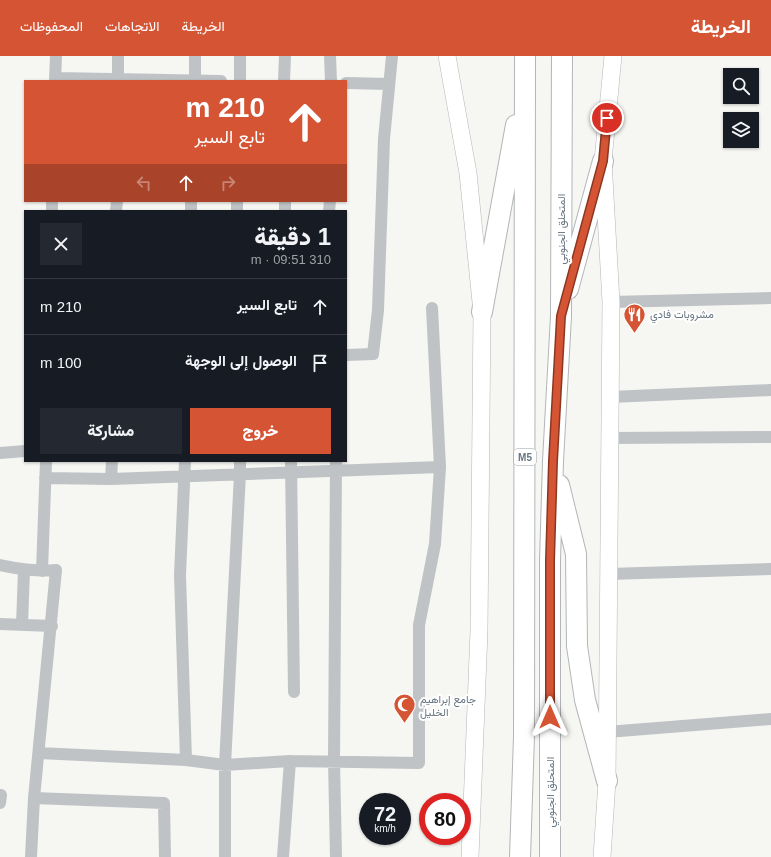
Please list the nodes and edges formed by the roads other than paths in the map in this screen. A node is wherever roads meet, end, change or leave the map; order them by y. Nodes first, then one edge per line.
1 (56, 56) edge
2 (118, 56) edge
3 (195, 56) edge
4 (240, 56) edge
5 (285, 56) edge
6 (330, 56) edge
7 (392, 56) edge
8 (447, 56) edge
9 (525, 56) edge
10 (562, 56) edge
11 (613, 56) edge
12 (56, 80) edge
13 (118, 80) edge
14 (195, 80) edge
15 (240, 80) edge
16 (284, 80) edge
17 (331, 80) edge
18 (347, 83) edge
19 (389, 84) junction
20 (526, 90) junction
21 (603, 161) junction
22 (771, 298) edge
23 (611, 302) junction
24 (432, 308) dead end
25 (482, 312) junction
26 (561, 316) junction
27 (347, 355) edge
28 (771, 390) edge
29 (611, 397) junction
30 (771, 437) edge
31 (610, 438) junction
32 (24, 451) edge
33 (0, 453) edge
34 (553, 461) junction
35 (46, 462) edge
36 (112, 462) edge
37 (185, 462) edge
38 (240, 462) edge
39 (336, 466) edge
40 (291, 467) edge
41 (440, 467) junction
42 (240, 474) junction
43 (184, 476) junction
44 (45, 478) junction
45 (111, 478) junction
46 (0, 566) edge
47 (771, 569) edge
48 (24, 570) junction
49 (42, 571) junction
50 (609, 574) junction
51 (0, 624) edge
52 (22, 625) junction
53 (52, 626) junction
54 (294, 692) dead end
55 (771, 719) edge
56 (607, 732) junction
57 (39, 753) junction
58 (186, 760) junction
59 (290, 761) junction
60 (334, 761) junction
61 (225, 765) junction
62 (607, 781) junction
63 (34, 798) junction
64 (31, 857) edge
65 (164, 857) edge
66 (225, 857) edge
67 (283, 857) edge
68 (336, 857) edge
69 (470, 857) edge
70 (520, 857) edge
71 (550, 857) edge
72 (602, 857) edge

1 - 12 street
2 - 13 street
3 - 14 street
4 - 15 street
5 - 16 street
6 - 17 street
7 - 19 street
8 - 25 main road
9 - 20 highway, M5
10 - 26 highway, المتحلق الجنوبي
11 - 21 main road
12 - 13 street
18 - 19 street
19 - 27 street
20 - 25 highway
20 - 70 highway, M5
21 - 23 main road
21 - 26 highway
22 - 23 street
23 - 29 main road
24 - 41 street
25 - 69 main road
26 - 34 highway, المتحلق الجنوبي
28 - 29 street
29 - 31 main road
30 - 31 street
31 - 50 main road
32 - 33 street
34 - 62 highway
34 - 71 highway, المتحلق الجنوبي
35 - 44 street
36 - 45 street
37 - 43 street
38 - 42 street
39 - 40 street
39 - 41 street
39 - 60 street
40 - 42 street
40 - 54 street
41 - 60 street
42 - 43 street
42 - 61 street
43 - 45 street
43 - 58 street
44 - 45 street
44 - 49 street
46 - 48 street
47 - 50 street
48 - 49 street
48 - 52 street
49 - 53 street
50 - 56 main road
51 - 52 street
52 - 53 street
53 - 57 street
55 - 56 street
56 - 62 main road
57 - 58 street
57 - 63 street
58 - 61 street
59 - 60 street
59 - 61 street
59 - 67 street
60 - 68 street
61 - 66 street
62 - 72 main road
63 - 64 street
63 - 65 street

